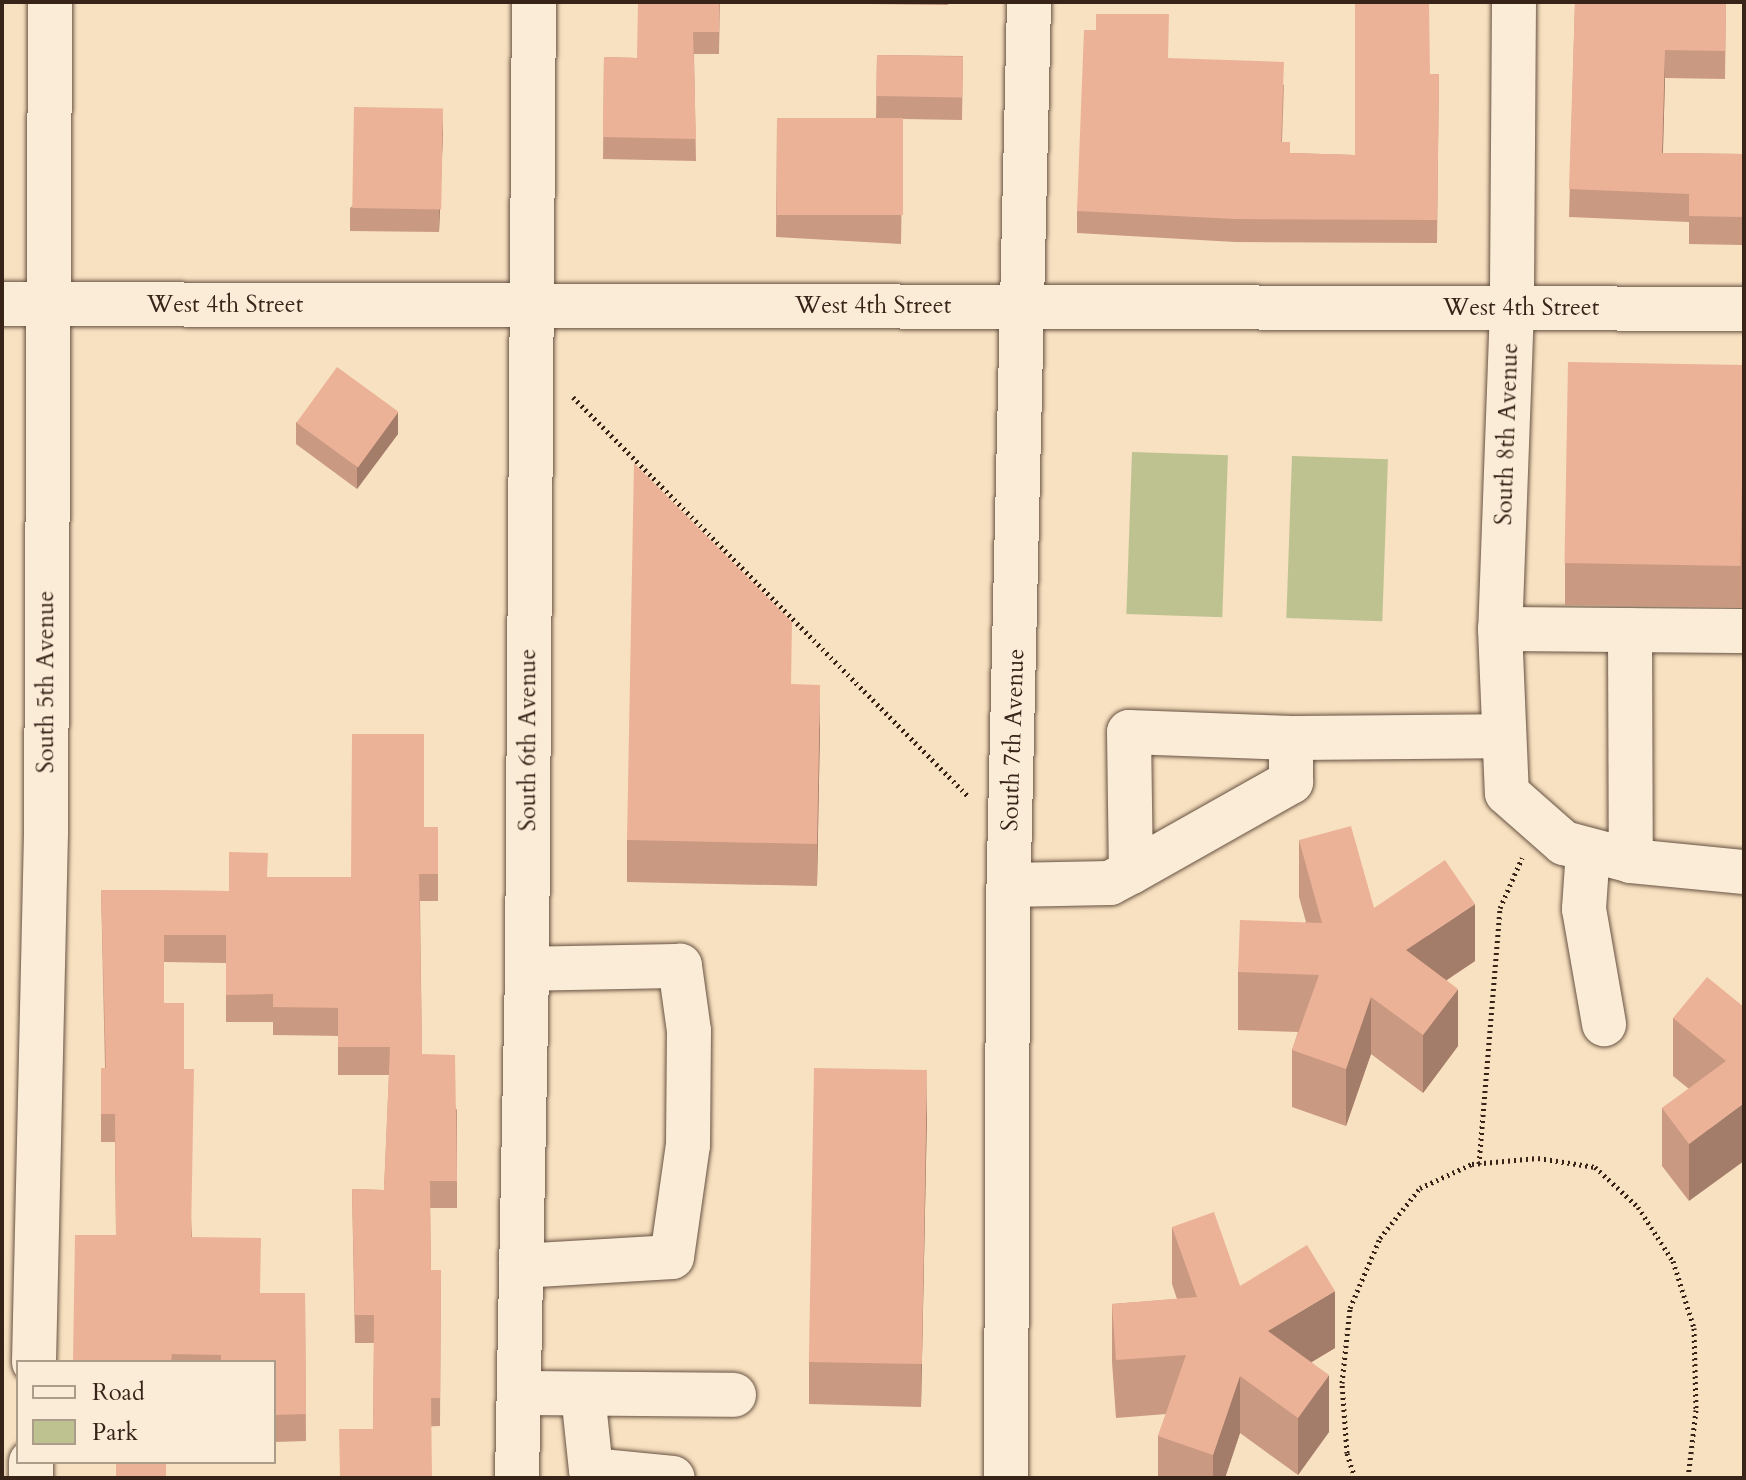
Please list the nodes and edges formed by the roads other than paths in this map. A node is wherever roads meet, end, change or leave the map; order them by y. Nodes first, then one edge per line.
1 (50, 2) edge
2 (534, 2) edge
3 (1029, 2) edge
4 (1514, 2) edge
5 (2, 304) edge
6 (46, 304) junction
7 (1025, 305) junction
8 (529, 307) junction
9 (1512, 308) junction
10 (1744, 309) edge
11 (1500, 629) junction
12 (1630, 630) junction
13 (1744, 631) edge
14 (1504, 736) junction
15 (1291, 738) junction
16 (1588, 850) junction
17 (1631, 861) junction
18 (1131, 872) junction
19 (1744, 872) edge
20 (1009, 885) junction
21 (527, 969) junction
22 (1604, 1024) dead end
23 (521, 1266) junction
24 (34, 1360) edge
25 (519, 1393) junction
26 (583, 1394) junction
27 (734, 1395) dead end
28 (517, 1478) edge
29 (673, 1478) edge
30 (1006, 1478) edge

1 - 6 street, South 5th Avenue
2 - 8 street, South 6th Avenue
3 - 7 street, South 7th Avenue
4 - 9 street, South 8th Avenue
5 - 6 street, West 4th Street
6 - 8 street, West 4th Street
6 - 24 street, South 5th Avenue
7 - 8 street, West 4th Street
7 - 9 street, West 4th Street
7 - 20 street, South 7th Avenue
8 - 21 street, South 6th Avenue
9 - 10 street, West 4th Street
9 - 11 street, South 8th Avenue
11 - 12 street
11 - 14 street, South 8th Avenue
12 - 13 street
12 - 17 street
14 - 15 street
14 - 16 street, South 8th Avenue
15 - 18 street
15 - 18 street
16 - 17 street
16 - 22 street
17 - 19 street
18 - 20 street
20 - 30 street, South 7th Avenue
21 - 23 street, South 6th Avenue
21 - 23 street
23 - 25 street, South 6th Avenue
25 - 26 street
25 - 28 street, South 6th Avenue
26 - 27 street
26 - 29 street

